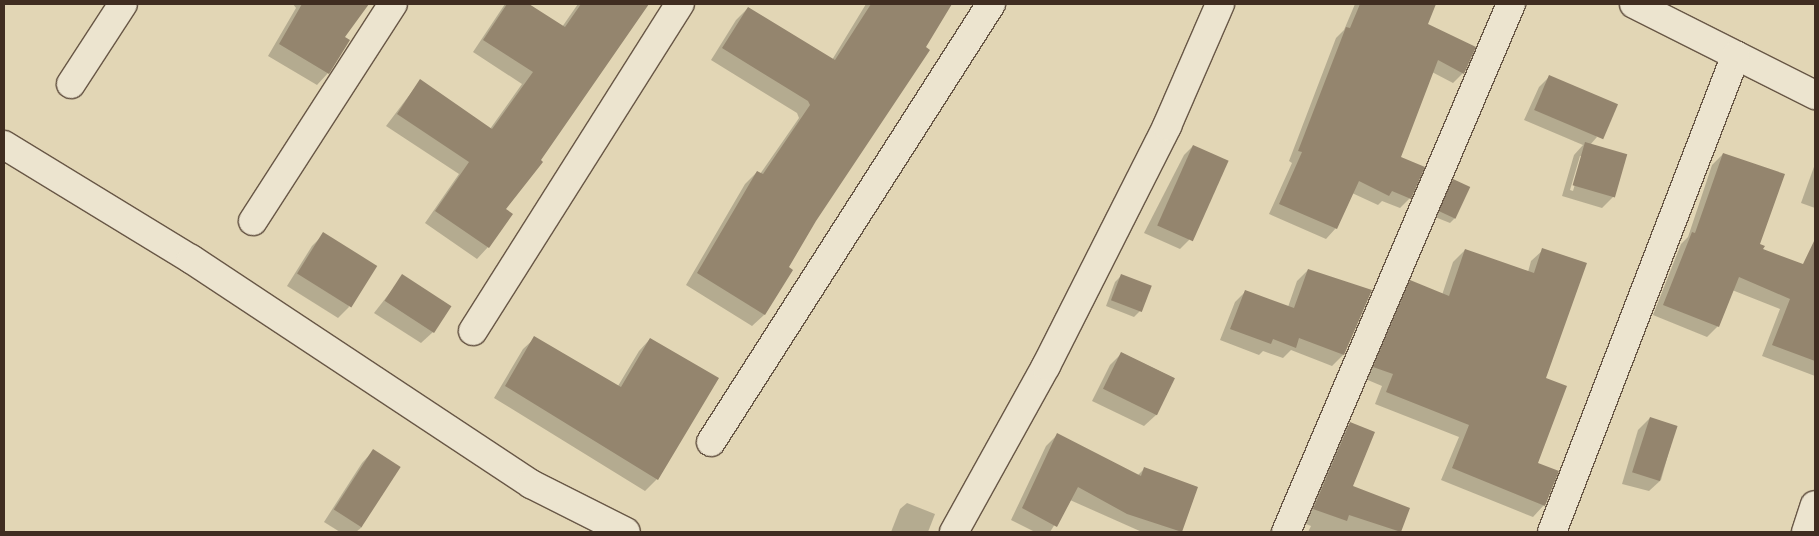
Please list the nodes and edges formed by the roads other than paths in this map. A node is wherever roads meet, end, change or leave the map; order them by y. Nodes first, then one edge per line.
1 (123, 4) edge
2 (393, 4) edge
3 (680, 4) edge
4 (991, 4) edge
5 (1220, 4) edge
6 (1511, 4) edge
7 (1634, 4) edge
8 (1736, 55) junction
9 (71, 84) dead end
10 (1815, 95) edge
11 (4, 145) edge
12 (253, 221) dead end
13 (473, 331) dead end
14 (711, 442) dead end
15 (1815, 505) edge
16 (626, 532) edge
17 (954, 532) edge
18 (1286, 532) edge
19 (1552, 532) edge
20 (1806, 532) edge

1 - 9 street
2 - 12 street
3 - 13 street
4 - 14 street
5 - 17 street
6 - 18 street
7 - 8 street
8 - 10 street
8 - 19 street
11 - 16 street
15 - 20 street

